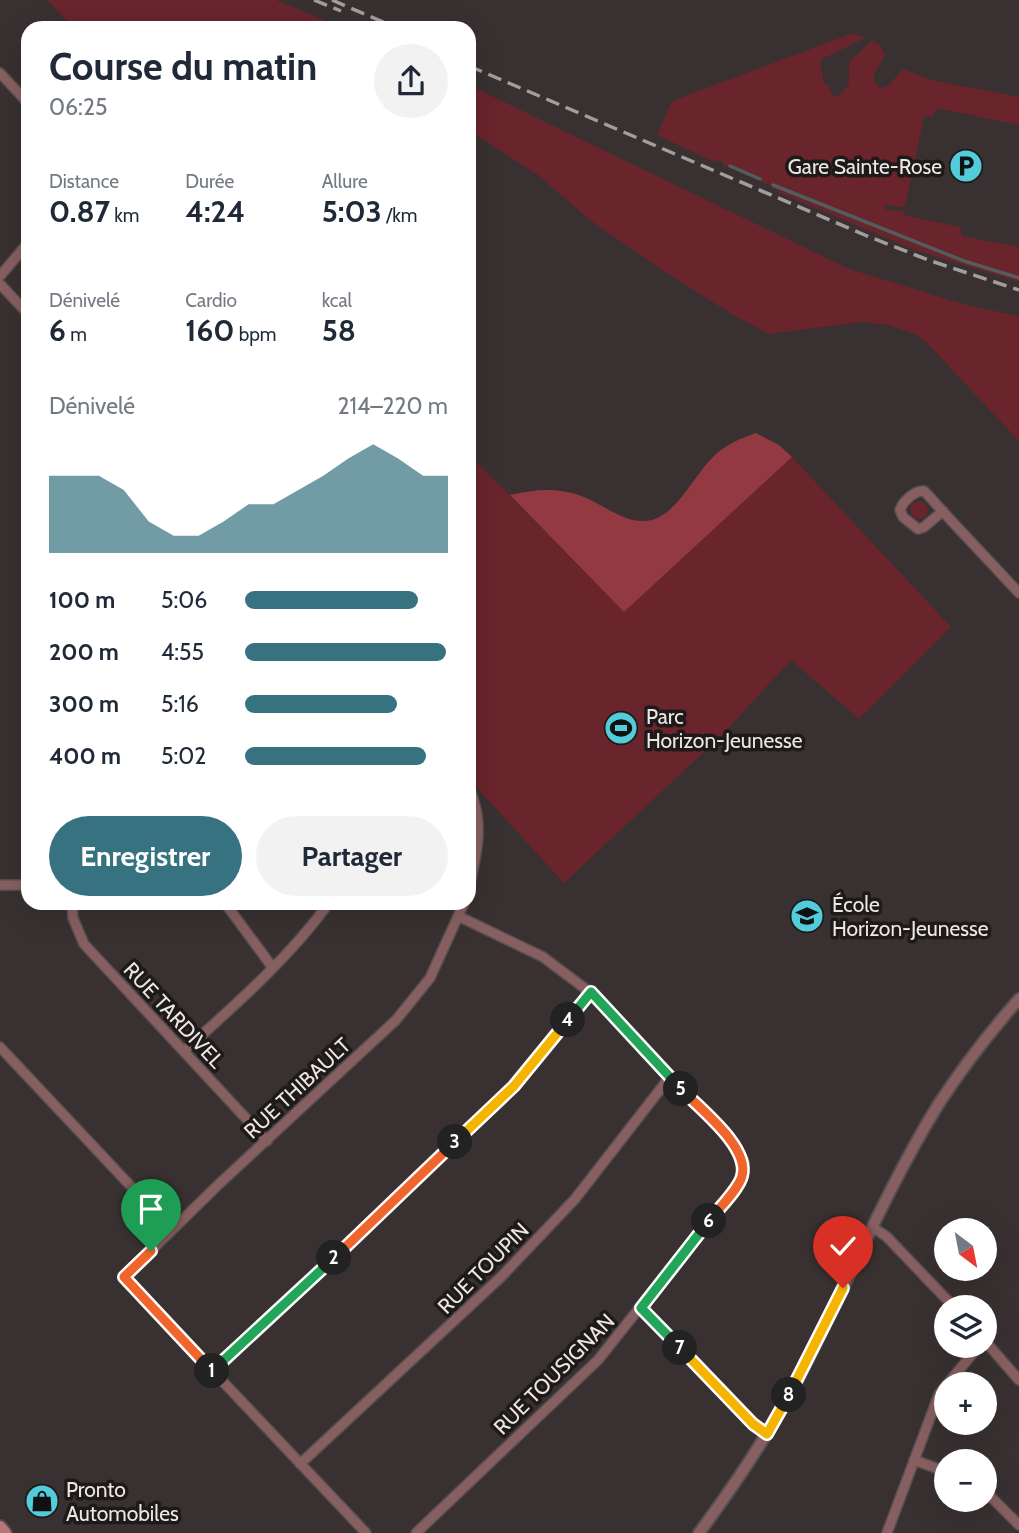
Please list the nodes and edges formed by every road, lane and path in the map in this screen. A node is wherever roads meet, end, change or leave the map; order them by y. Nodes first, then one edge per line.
1 (0, 73) edge
2 (21, 96) edge
3 (21, 251) edge
4 (0, 276) edge
5 (0, 284) edge
6 (21, 306) edge
7 (943, 511) junction
8 (1019, 593) edge
9 (476, 809) edge
10 (476, 859) edge
11 (21, 884) edge
12 (0, 885) edge
13 (72, 910) edge
14 (230, 910) edge
15 (323, 910) edge
16 (461, 910) edge
17 (458, 916) junction
18 (273, 968) junction
19 (591, 992) junction
20 (1019, 999) edge
21 (0, 1047) edge
22 (184, 1051) junction
23 (669, 1078) junction
24 (267, 1141) junction
25 (872, 1227) junction
26 (172, 1230) junction
27 (943, 1295) edge
28 (641, 1308) junction
29 (997, 1355) edge
30 (969, 1358) edge
31 (213, 1372) junction
32 (1019, 1380) edge
33 (767, 1434) junction
34 (914, 1460) junction
35 (300, 1464) junction
36 (934, 1467) edge
37 (997, 1504) edge
38 (1019, 1525) edge
39 (0, 1527) edge
40 (5, 1533) edge
41 (366, 1533) edge
42 (416, 1533) edge
43 (699, 1533) edge
44 (887, 1533) edge

1 - 2 street
3 - 4 street
5 - 6 street
7 - 7 street
7 - 8 street
9 - 10 street
11 - 12 street
13 - 22 street, RUE TARDIVEL
14 - 18 street
15 - 18 street
16 - 17 street, RUE THIBAULT
17 - 19 street, RUE TOUSIGNAN
17 - 24 street, RUE THIBAULT
18 - 22 street
19 - 23 street, RUE TOUSIGNAN
19 - 31 street
20 - 25 street
21 - 26 street
22 - 24 street, RUE TARDIVEL
23 - 28 street, RUE TOUSIGNAN
23 - 35 street, RUE TOUPIN
24 - 26 street, RUE THIBAULT
25 - 27 street
25 - 33 street
26 - 31 street, RUE THIBAULT
28 - 33 street
28 - 42 street, RUE TOUSIGNAN
29 - 32 street
30 - 34 street
31 - 35 street
33 - 43 street
34 - 36 street
34 - 44 street
35 - 41 street
37 - 38 street
39 - 40 main road

